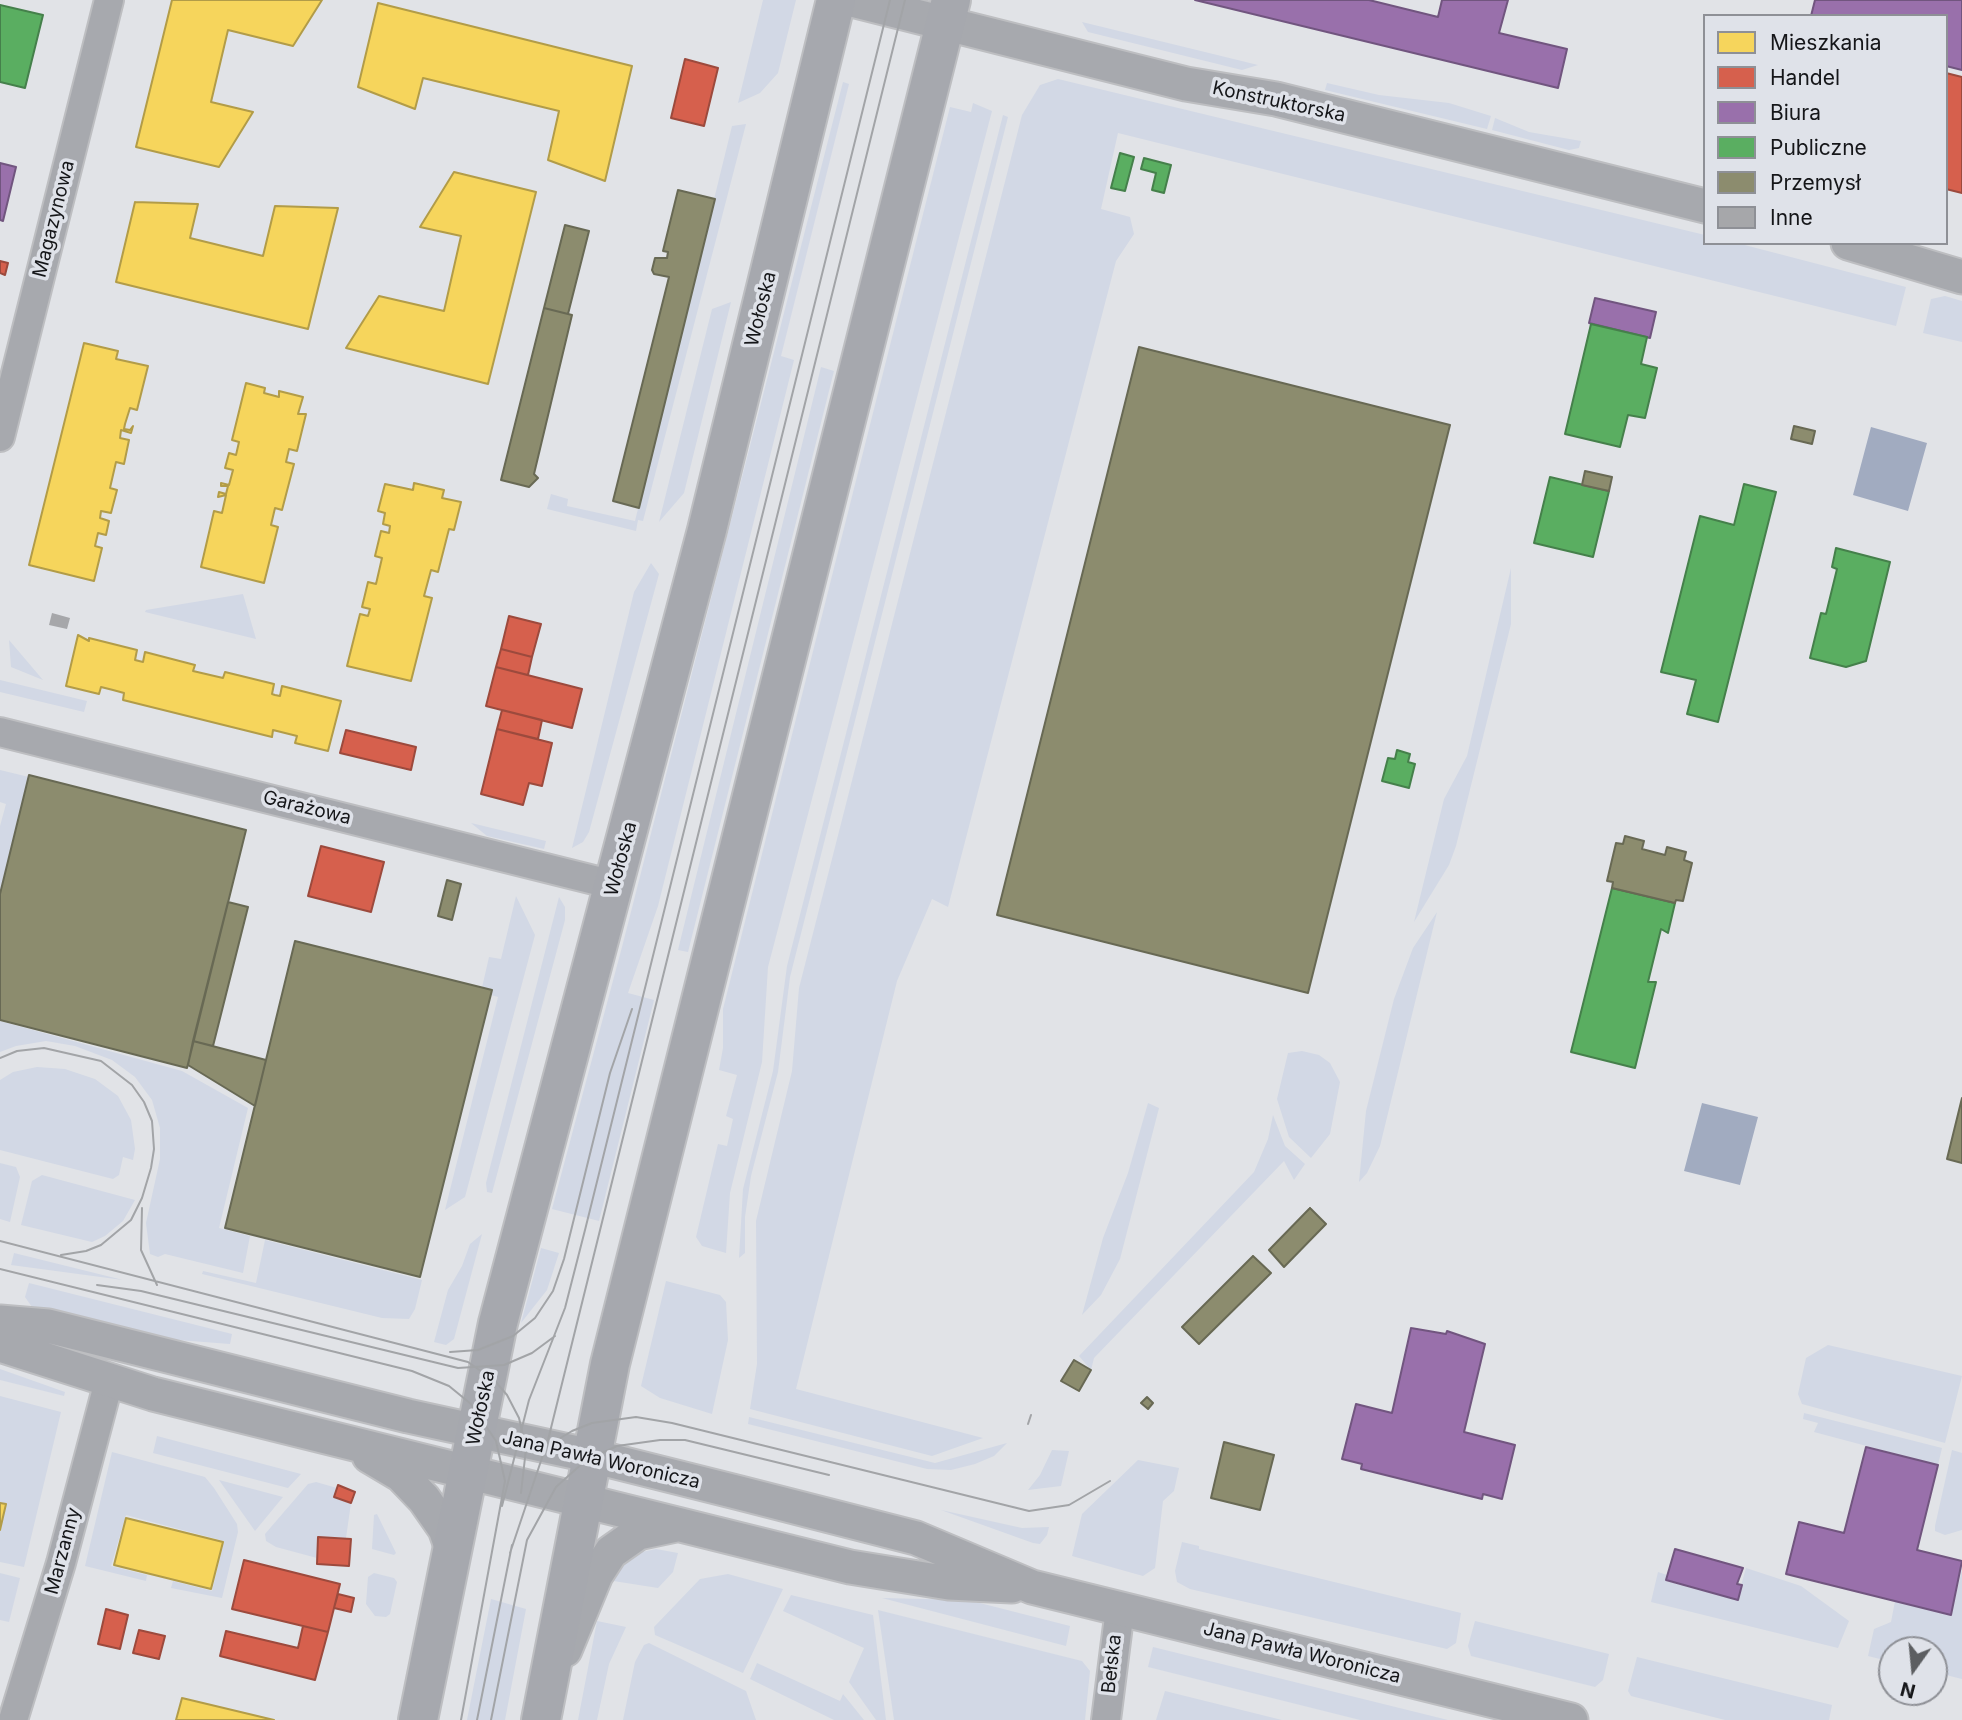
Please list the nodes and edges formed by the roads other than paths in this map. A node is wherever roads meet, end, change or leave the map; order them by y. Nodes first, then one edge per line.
1 (108, 0) edge
2 (836, 0) edge
3 (852, 0) edge
4 (948, 12) edge
5 (1703, 206) edge
6 (1855, 245) edge
7 (1922, 263) junction
8 (1962, 268) edge
9 (1962, 277) edge
10 (0, 438) edge
11 (0, 732) edge
12 (614, 885) junction
13 (0, 1322) edge
14 (0, 1345) edge
15 (109, 1381) junction
16 (476, 1431) junction
17 (333, 1437) junction
18 (593, 1456) junction
19 (468, 1472) junction
20 (584, 1500) junction
21 (682, 1525) junction
22 (452, 1549) junction
23 (1032, 1587) junction
24 (1120, 1609) junction
25 (544, 1708) edge
26 (13, 1720) edge
27 (418, 1720) edge
28 (1106, 1720) edge
29 (1571, 1720) edge

1 - 10 street, Magazynowa
2 - 12 main road, Wołoska
3 - 4 street, Konstruktorska
4 - 5 street, Konstruktorska
4 - 18 main road
6 - 7 street
7 - 8 street
7 - 9 street
11 - 12 street, Garażowa
12 - 16 main road, Wołoska
13 - 16 street, Jana Pawła Woronicza
14 - 15 street, Jana Pawła Woronicza
15 - 17 street, Jana Pawła Woronicza
15 - 26 street, Marzanny
16 - 18 street, Jana Pawła Woronicza
16 - 19 main road, Wołoska
17 - 19 street, Jana Pawła Woronicza
17 - 22 street
18 - 20 main road
18 - 23 street, Jana Pawła Woronicza
19 - 20 street, Jana Pawła Woronicza
19 - 22 main road, Wołoska
20 - 21 street, Jana Pawła Woronicza
20 - 25 main road
21 - 23 street, Jana Pawła Woronicza
21 - 25 street
22 - 27 main road, Wołoska
23 - 24 street, Jana Pawła Woronicza
24 - 28 street, Bełska
24 - 29 street, Jana Pawła Woronicza

